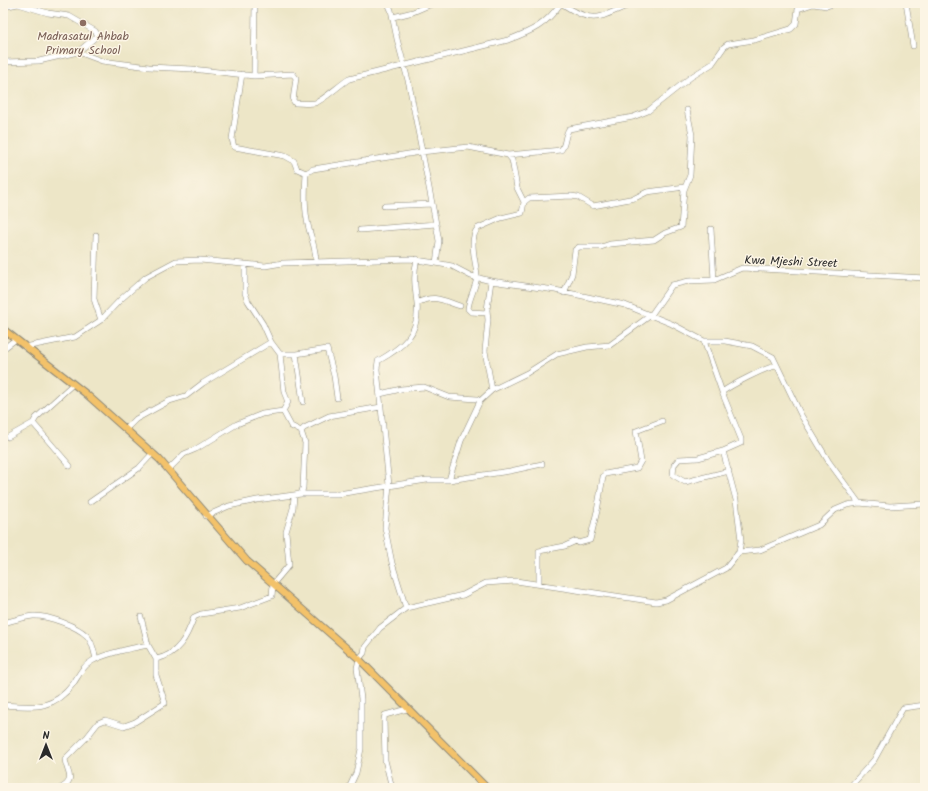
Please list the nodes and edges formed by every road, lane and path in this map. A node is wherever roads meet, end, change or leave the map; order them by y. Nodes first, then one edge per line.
1 (255, 3) edge
2 (388, 3) edge
3 (392, 3) edge
4 (434, 3) edge
5 (561, 3) edge
6 (636, 3) edge
7 (795, 3) edge
8 (836, 3) edge
9 (906, 3) edge
10 (3, 7) edge
11 (798, 9) junction
12 (391, 10) junction
13 (393, 17) junction
14 (913, 46) dead end
15 (78, 52) junction
16 (3, 62) edge
17 (403, 65) junction
18 (242, 74) junction
19 (254, 76) junction
20 (687, 110) dead end
21 (421, 152) junction
22 (508, 155) junction
23 (306, 173) junction
24 (685, 187) junction
25 (524, 202) junction
26 (432, 204) junction
27 (384, 206) dead end
28 (436, 224) junction
29 (711, 228) dead end
30 (360, 230) dead end
31 (96, 235) dead end
32 (416, 259) junction
33 (316, 262) junction
34 (436, 262) junction
35 (245, 264) junction
36 (477, 277) junction
37 (925, 278) edge
38 (714, 280) junction
39 (491, 281) junction
40 (564, 293) junction
41 (417, 303) junction
42 (460, 306) dead end
43 (487, 313) junction
44 (651, 315) junction
45 (101, 320) junction
46 (3, 329) edge
47 (16, 339) junction
48 (704, 341) junction
49 (271, 342) junction
50 (25, 346) junction
51 (3, 349) edge
52 (280, 354) junction
53 (296, 354) junction
54 (776, 366) junction
55 (73, 384) junction
56 (492, 390) junction
57 (722, 392) junction
58 (380, 394) junction
59 (337, 398) dead end
60 (480, 401) junction
61 (303, 402) dead end
62 (381, 407) junction
63 (283, 411) junction
64 (662, 421) dead end
65 (33, 423) junction
66 (126, 429) junction
67 (301, 431) junction
68 (8, 437) dead end
69 (723, 451) junction
70 (152, 453) junction
71 (542, 464) dead end
72 (70, 466) dead end
73 (169, 469) junction
74 (728, 471) junction
75 (449, 480) junction
76 (389, 485) junction
77 (301, 494) junction
78 (294, 496) junction
79 (90, 502) dead end
80 (859, 503) junction
81 (925, 504) edge
82 (206, 516) junction
83 (739, 552) junction
84 (273, 584) junction
85 (540, 584) junction
86 (279, 589) junction
87 (272, 596) junction
88 (406, 608) junction
89 (141, 617) dead end
90 (3, 623) edge
91 (148, 645) junction
92 (96, 659) junction
93 (156, 659) junction
94 (359, 659) junction
95 (3, 705) edge
96 (925, 705) edge
97 (407, 708) junction
98 (61, 788) edge
99 (349, 788) edge
100 (392, 788) edge
101 (486, 788) edge
102 (849, 788) edge

1 - 19 street
2 - 12 street
3 - 12 street
4 - 13 street
5 - 6 street
5 - 17 street
7 - 11 street
8 - 11 street
9 - 14 street
10 - 15 street
11 - 22 street
12 - 13 street
13 - 17 street
15 - 16 street
15 - 18 street
17 - 19 street
17 - 21 street
18 - 19 street
18 - 23 street
20 - 24 street
21 - 22 street
21 - 23 street
21 - 26 street
22 - 25 street
23 - 33 street
24 - 25 street
24 - 40 street
25 - 36 street
26 - 27 street
26 - 28 street
28 - 30 street
28 - 34 street
29 - 38 street
31 - 45 street
32 - 33 street
32 - 34 street
32 - 41 street
33 - 35 street
34 - 36 street
35 - 45 street
35 - 49 street
36 - 39 street
36 - 43 street
37 - 38 street, Kwa Mjeshi Street
38 - 44 street, Kwa Mjeshi Street
39 - 40 street
39 - 43 street
40 - 44 street
41 - 42 street
41 - 58 street
43 - 56 street
44 - 48 street
44 - 56 street, Kwa Mjeshi Street
45 - 50 street
46 - 47 main road
47 - 50 main road
47 - 51 street
48 - 54 street
48 - 57 street
49 - 52 street
49 - 66 street
50 - 55 main road
52 - 53 street
52 - 63 street
53 - 59 street
53 - 61 street
54 - 57 street
54 - 80 street
55 - 65 street
55 - 66 main road
56 - 60 street, Kwa Mjeshi Street
57 - 69 street
58 - 60 street
58 - 62 street
60 - 75 street
62 - 67 street
62 - 76 street
63 - 67 street
63 - 73 street
64 - 85 street
65 - 68 street
65 - 72 street
66 - 70 main road
67 - 77 street
69 - 74 street
69 - 74 street
70 - 73 main road
70 - 79 street
71 - 75 street
73 - 82 main road
74 - 83 street
75 - 76 street
76 - 77 street
76 - 88 street
77 - 78 street
78 - 82 street
78 - 84 street
80 - 81 street
80 - 83 street
82 - 84 main road
83 - 85 street
84 - 86 main road
84 - 87 street
85 - 88 street
86 - 87 street
86 - 94 main road
87 - 93 street
88 - 94 street
89 - 91 street
90 - 92 street
91 - 92 street
91 - 93 street
92 - 95 street
93 - 98 street
94 - 97 main road
94 - 99 street
96 - 102 street
97 - 100 street
97 - 101 main road

